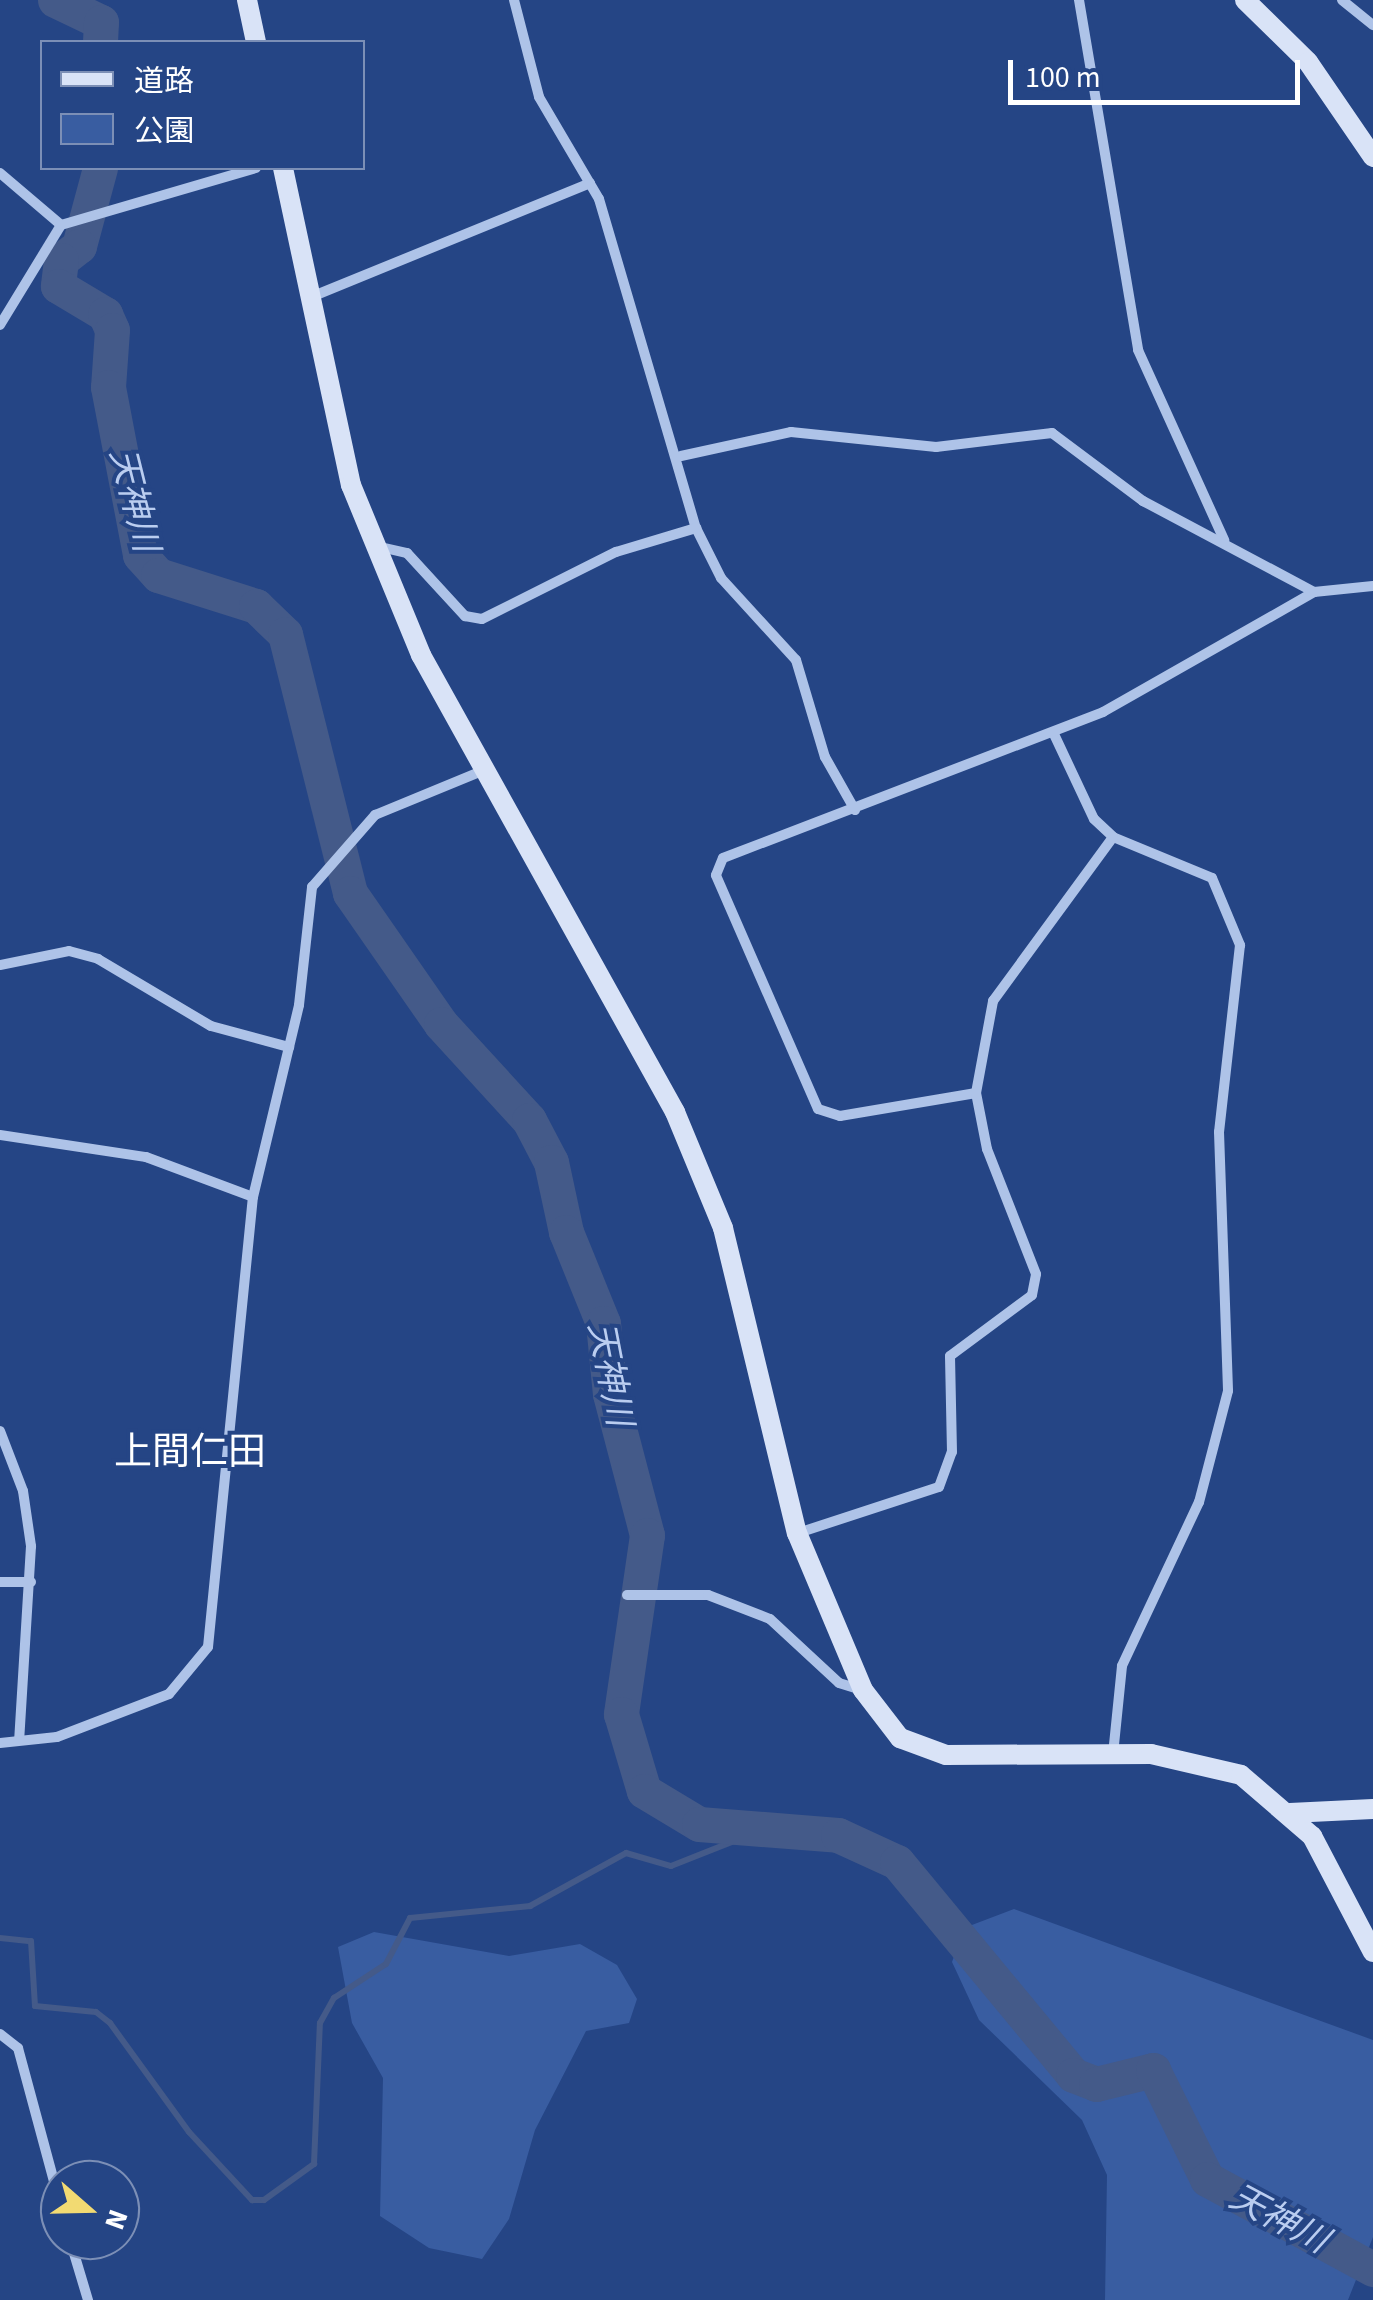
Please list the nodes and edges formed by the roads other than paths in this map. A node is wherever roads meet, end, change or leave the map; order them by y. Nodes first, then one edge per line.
1 (247, 0) edge
2 (514, 0) edge
3 (1079, 0) edge
4 (1245, 0) edge
5 (1342, 0) edge
6 (1373, 25) edge
7 (256, 40) edge
8 (1373, 158) edge
9 (249, 170) edge
10 (284, 170) edge
11 (0, 172) edge
12 (590, 184) junction
13 (61, 225) junction
14 (316, 295) junction
15 (0, 325) edge
16 (681, 456) junction
17 (696, 528) junction
18 (1224, 541) junction
19 (376, 546) junction
20 (1373, 586) edge
21 (1314, 592) junction
22 (1053, 732) junction
23 (488, 768) junction
24 (854, 810) junction
25 (1113, 837) junction
26 (0, 965) edge
27 (289, 1047) junction
28 (976, 1093) junction
29 (0, 1136) edge
30 (253, 1196) junction
31 (0, 1431) edge
32 (797, 1533) junction
33 (0, 1582) edge
34 (31, 1582) junction
35 (627, 1594) dead end
36 (863, 1690) junction
37 (18, 1740) junction
38 (0, 1743) edge
39 (1113, 1754) junction
40 (1373, 1810) edge
41 (1290, 1813) junction
42 (1373, 1952) edge
43 (0, 2034) edge
44 (48, 2160) edge
45 (76, 2260) edge
46 (88, 2300) edge

1 - 7 street
2 - 12 street
3 - 18 street
4 - 8 street
5 - 6 street
9 - 13 street
10 - 14 street
11 - 13 street
12 - 14 street
12 - 16 street
13 - 15 street
14 - 19 street
16 - 17 street
16 - 18 street
17 - 19 street
17 - 24 street
18 - 21 street
19 - 23 street
20 - 21 street
21 - 22 street
22 - 24 street
22 - 25 street
23 - 27 street
23 - 32 street
24 - 28 street
25 - 28 street
25 - 39 street
26 - 27 street
27 - 30 street
28 - 32 street
29 - 30 street
30 - 37 street
31 - 34 street
32 - 36 street
33 - 34 street
34 - 37 street
35 - 36 street
36 - 39 street
37 - 38 street
39 - 41 street
40 - 41 street
41 - 42 street
43 - 44 street
45 - 46 street

